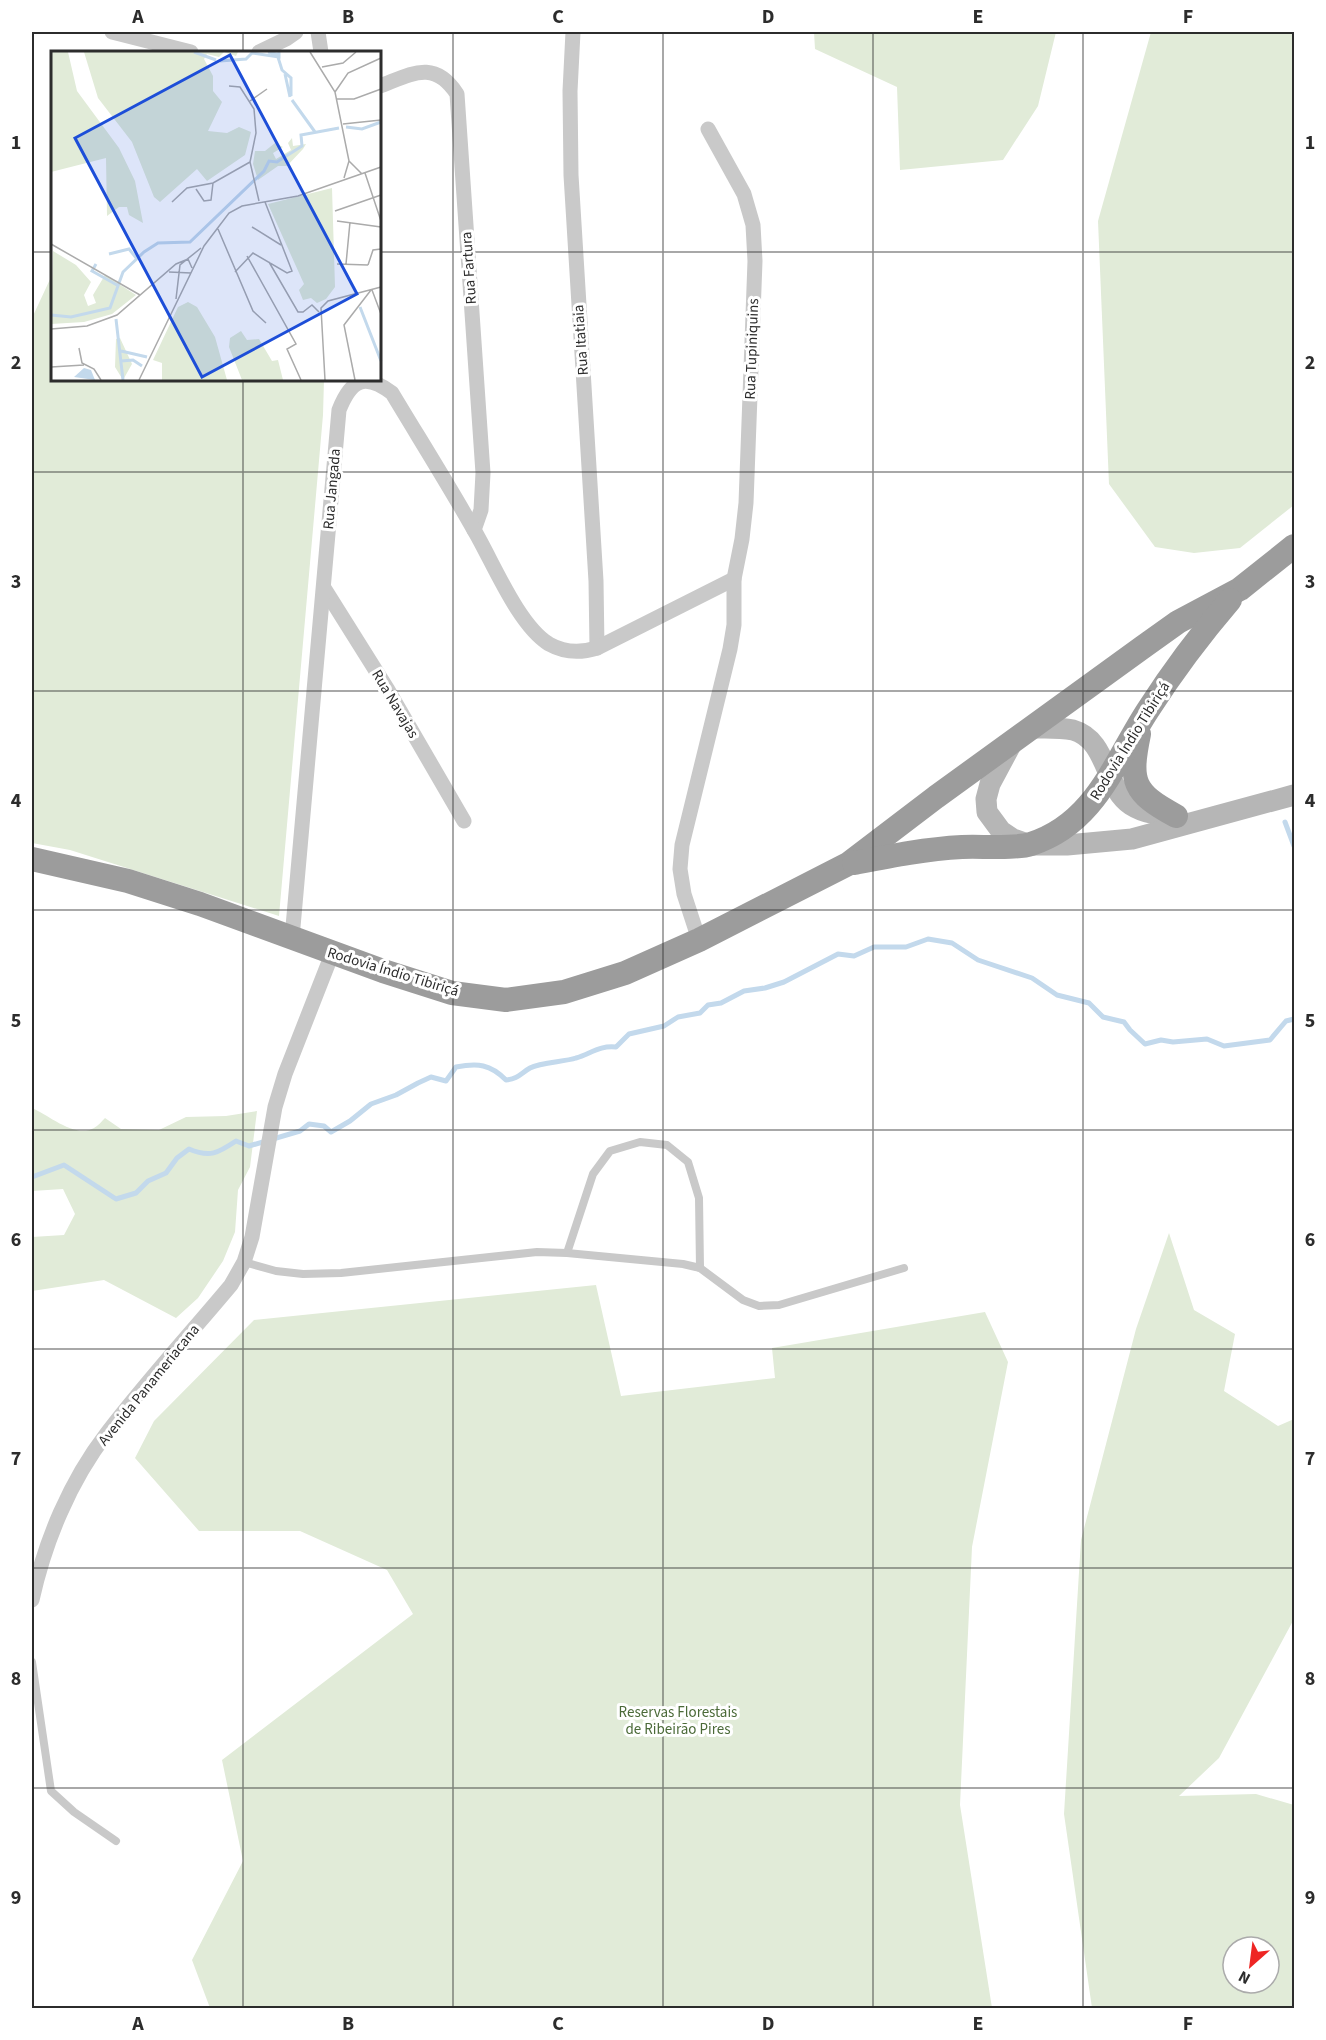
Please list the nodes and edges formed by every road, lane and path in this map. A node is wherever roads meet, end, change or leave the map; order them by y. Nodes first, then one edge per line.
1 (112, 32) edge
2 (296, 32) edge
3 (318, 32) edge
4 (573, 32) edge
5 (187, 51) edge
6 (261, 51) edge
7 (321, 51) edge
8 (381, 86) edge
9 (708, 129) dead end
10 (361, 381) edge
11 (371, 381) edge
12 (474, 530) junction
13 (1294, 546) edge
14 (734, 579) junction
15 (324, 588) junction
16 (1240, 589) junction
17 (597, 648) junction
18 (1143, 717) junction
19 (1022, 735) junction
20 (1110, 775) junction
21 (1294, 795) edge
22 (1176, 816) junction
23 (1212, 818) junction
24 (464, 821) dead end
25 (1030, 845) junction
26 (32, 859) edge
27 (848, 864) junction
28 (292, 938) junction
29 (699, 940) junction
30 (332, 954) junction
31 (567, 1253) junction
32 (244, 1262) junction
33 (700, 1268) junction
34 (904, 1268) dead end
35 (32, 1600) edge
36 (32, 1662) edge
37 (116, 1841) dead end

1 - 5 street
2 - 6 street
3 - 7 street
4 - 17 street, Rua Itatiaia
8 - 12 street, Rua Fartura
9 - 14 street, Rua Tupiniquins
10 - 15 street, Rua Jangada
11 - 12 street, Rua Jangada
12 - 17 street, Rua Jangada
13 - 16 highway, Rodovia Índio Tibiriçá
14 - 17 street
14 - 29 street, Rua Tupiniquins
15 - 24 street, Rua Navajas
15 - 28 street, Rua Jangada
16 - 18 highway, Rodovia Índio Tibiriçá
16 - 19 highway, Rodovia Índio Tibiriçá
18 - 20 highway, Rodovia Índio Tibiriçá
18 - 22 highway
19 - 20 main road
19 - 25 main road
19 - 27 highway, Rodovia Índio Tibiriçá
20 - 22 main road
20 - 25 highway, Rodovia Índio Tibiriçá
21 - 23 main road
22 - 23 main road
23 - 25 main road
25 - 27 highway, Rodovia Índio Tibiriçá
26 - 28 highway, Rodovia Índio Tibiriçá
27 - 29 highway, Rodovia Índio Tibiriçá
28 - 30 highway, Rodovia Índio Tibiriçá
29 - 30 highway, Rodovia Índio Tibiriçá
30 - 32 street, Avenida Panameriacana
31 - 32 lane
31 - 33 lane
31 - 33 lane
32 - 35 street, Avenida Panameriacana
33 - 34 lane
36 - 37 lane

